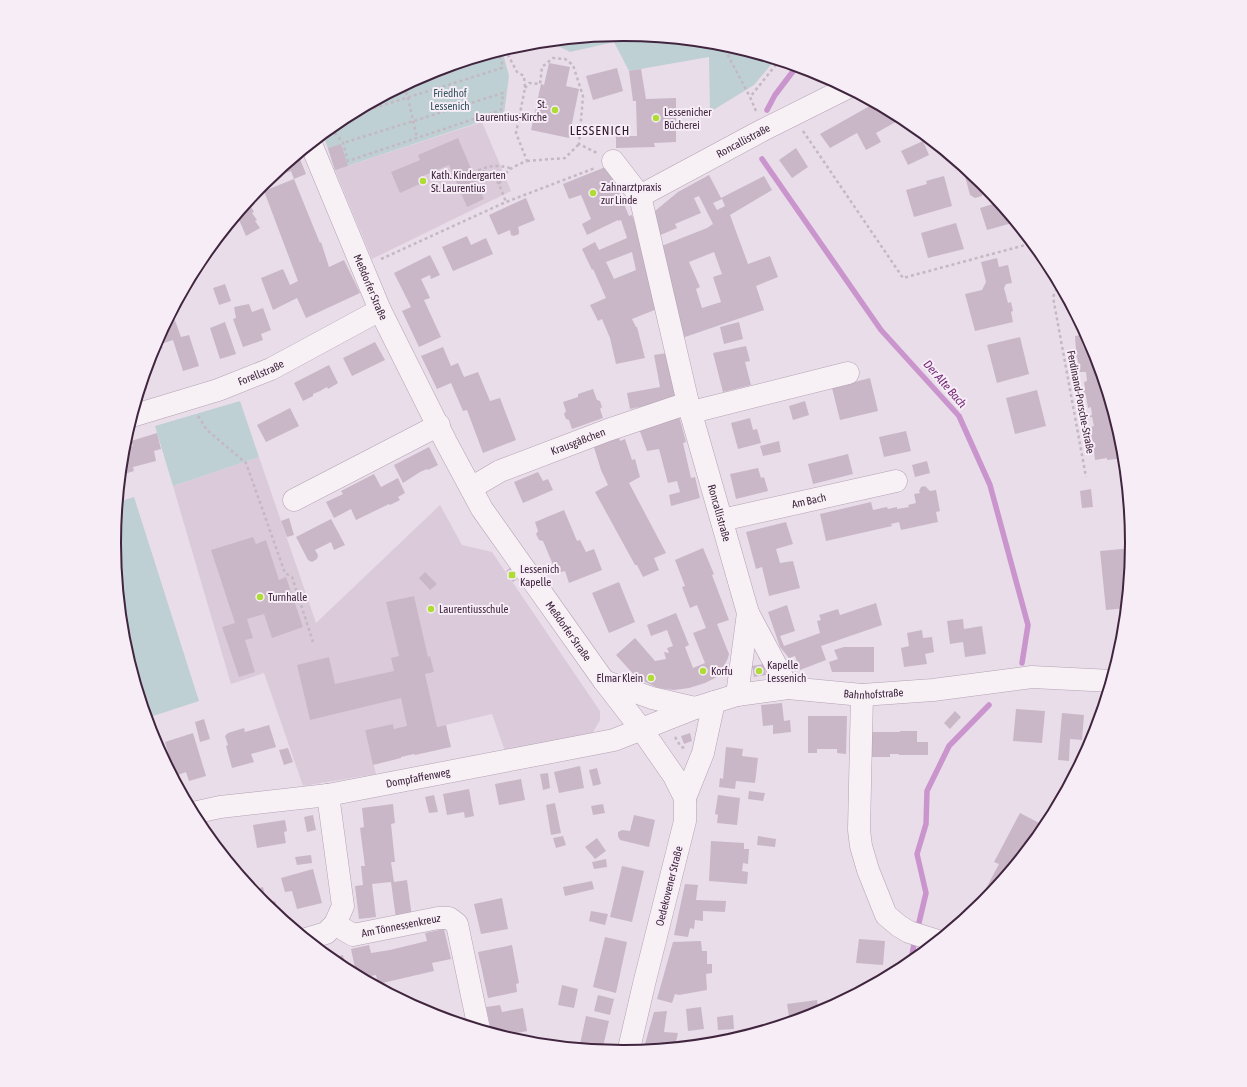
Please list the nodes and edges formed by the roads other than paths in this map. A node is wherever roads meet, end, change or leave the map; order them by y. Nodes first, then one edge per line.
1 (841, 91) edge
2 (313, 149) edge
3 (613, 161) road end
4 (640, 196) junction
5 (380, 310) junction
6 (848, 373) dead end
7 (690, 408) junction
8 (138, 414) edge
9 (439, 425) junction
10 (896, 481) dead end
11 (471, 488) junction
12 (294, 500) dead end
13 (722, 520) junction
14 (748, 613) junction
15 (604, 681) junction
16 (1107, 681) edge
17 (788, 688) junction
18 (738, 695) junction
19 (862, 695) junction
20 (704, 705) junction
21 (642, 730) junction
22 (328, 795) junction
23 (685, 798) junction
24 (199, 812) edge
25 (335, 924) junction
26 (312, 937) edge
27 (924, 937) edge
28 (477, 1024) edge
29 (629, 1046) edge

1 - 4 street, Roncallistraße
2 - 5 street, Meßdorfer Straße
3 - 4 street, Roncallistraße
4 - 7 street, Roncallistraße
5 - 8 street, Forellstraße
5 - 9 street, Meßdorfer Straße
6 - 7 street
7 - 11 street, Krausgäßchen
7 - 13 street, Roncallistraße
9 - 11 street, Meßdorfer Straße
9 - 12 street
10 - 13 street, Am Bach
11 - 15 street, Meßdorfer Straße
13 - 14 street, Roncallistraße
14 - 17 street, Roncallistraße
14 - 18 street, Roncallistraße
15 - 20 street
15 - 21 street, Meßdorfer Straße
16 - 19 street, Bahnhofstraße
17 - 18 street, Bahnhofstraße
17 - 19 street, Bahnhofstraße
18 - 20 street, Bahnhofstraße
19 - 27 street
20 - 21 street, Bahnhofstraße
20 - 23 street
21 - 22 street, Dompfaffenweg
21 - 23 street, Oedekovener Straße
22 - 24 street, Dompfaffenweg
22 - 25 street
23 - 29 street, Oedekovener Straße
25 - 26 street
25 - 28 street, Am Tönnessenkreuz

